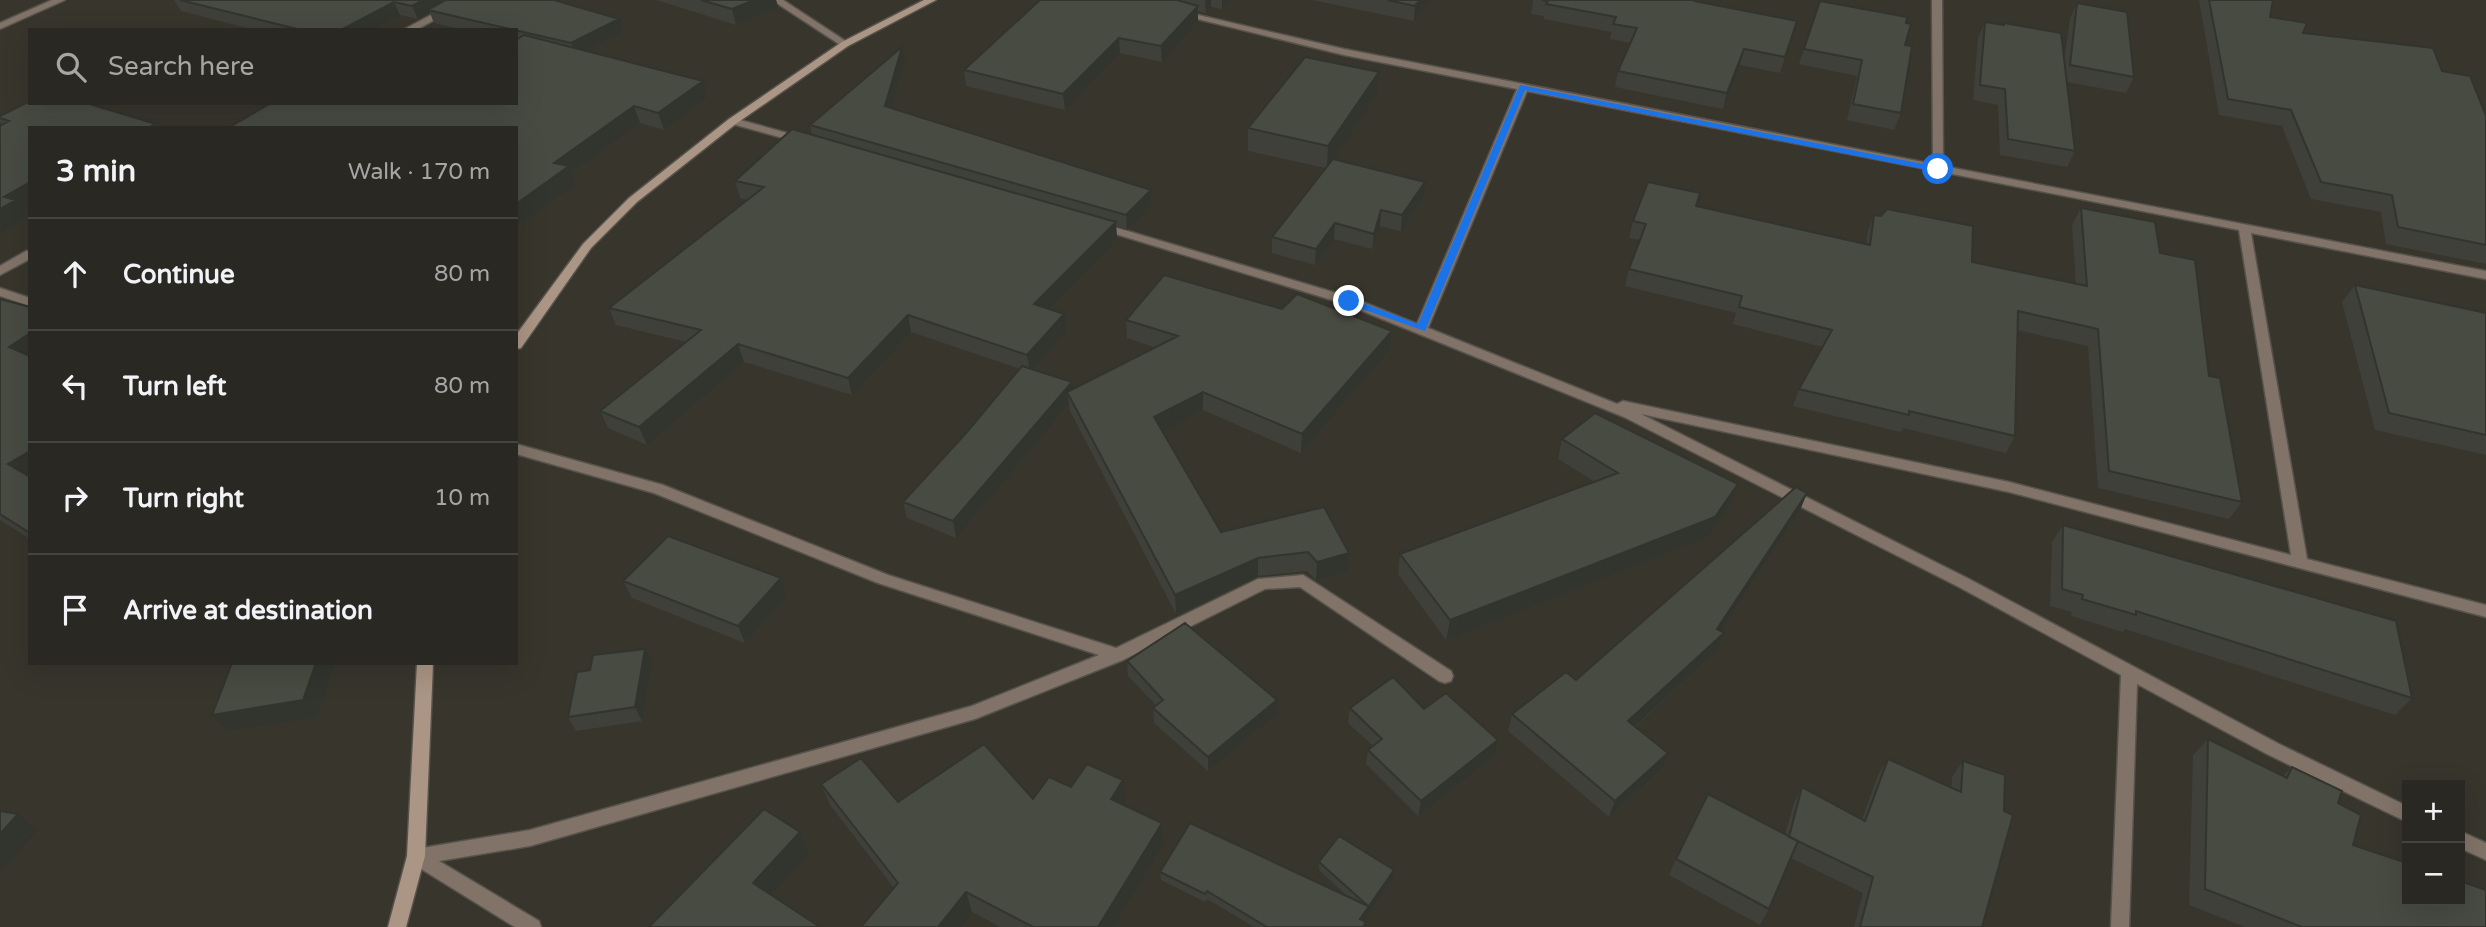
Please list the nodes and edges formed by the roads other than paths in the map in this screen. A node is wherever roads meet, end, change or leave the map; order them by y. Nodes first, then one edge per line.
1 (61, 0) edge
2 (466, 0) edge
3 (776, 0) edge
4 (931, 0) edge
5 (1937, 0) edge
6 (1168, 9) edge
7 (0, 26) edge
8 (412, 28) edge
9 (845, 44) junction
10 (1522, 87) junction
11 (733, 121) junction
12 (812, 144) edge
13 (1938, 169) junction
14 (1088, 222) edge
15 (2245, 229) junction
16 (28, 255) edge
17 (0, 271) edge
18 (2486, 275) edge
19 (0, 292) edge
20 (28, 301) edge
21 (1421, 329) junction
22 (518, 342) edge
23 (1601, 402) junction
24 (518, 450) edge
25 (2300, 562) junction
26 (2486, 611) edge
27 (1117, 655) junction
28 (425, 665) edge
29 (2129, 674) junction
30 (1445, 676) dead end
31 (2402, 811) edge
32 (2465, 842) edge
33 (2486, 852) edge
34 (416, 856) junction
35 (397, 927) edge
36 (532, 927) edge
37 (2120, 927) edge

1 - 7 street
2 - 8 street
3 - 9 street
4 - 9 main road
5 - 13 street
6 - 10 street
9 - 11 main road
10 - 13 street
10 - 21 street
11 - 12 street
11 - 22 main road
13 - 15 street
14 - 21 street
15 - 18 street
15 - 25 street
16 - 17 street
19 - 20 street
21 - 23 street
23 - 25 street
23 - 29 street
24 - 27 street
25 - 26 street
27 - 30 street
27 - 34 street
28 - 34 main road
29 - 31 street
29 - 37 street
32 - 33 street
34 - 35 main road
34 - 36 street

